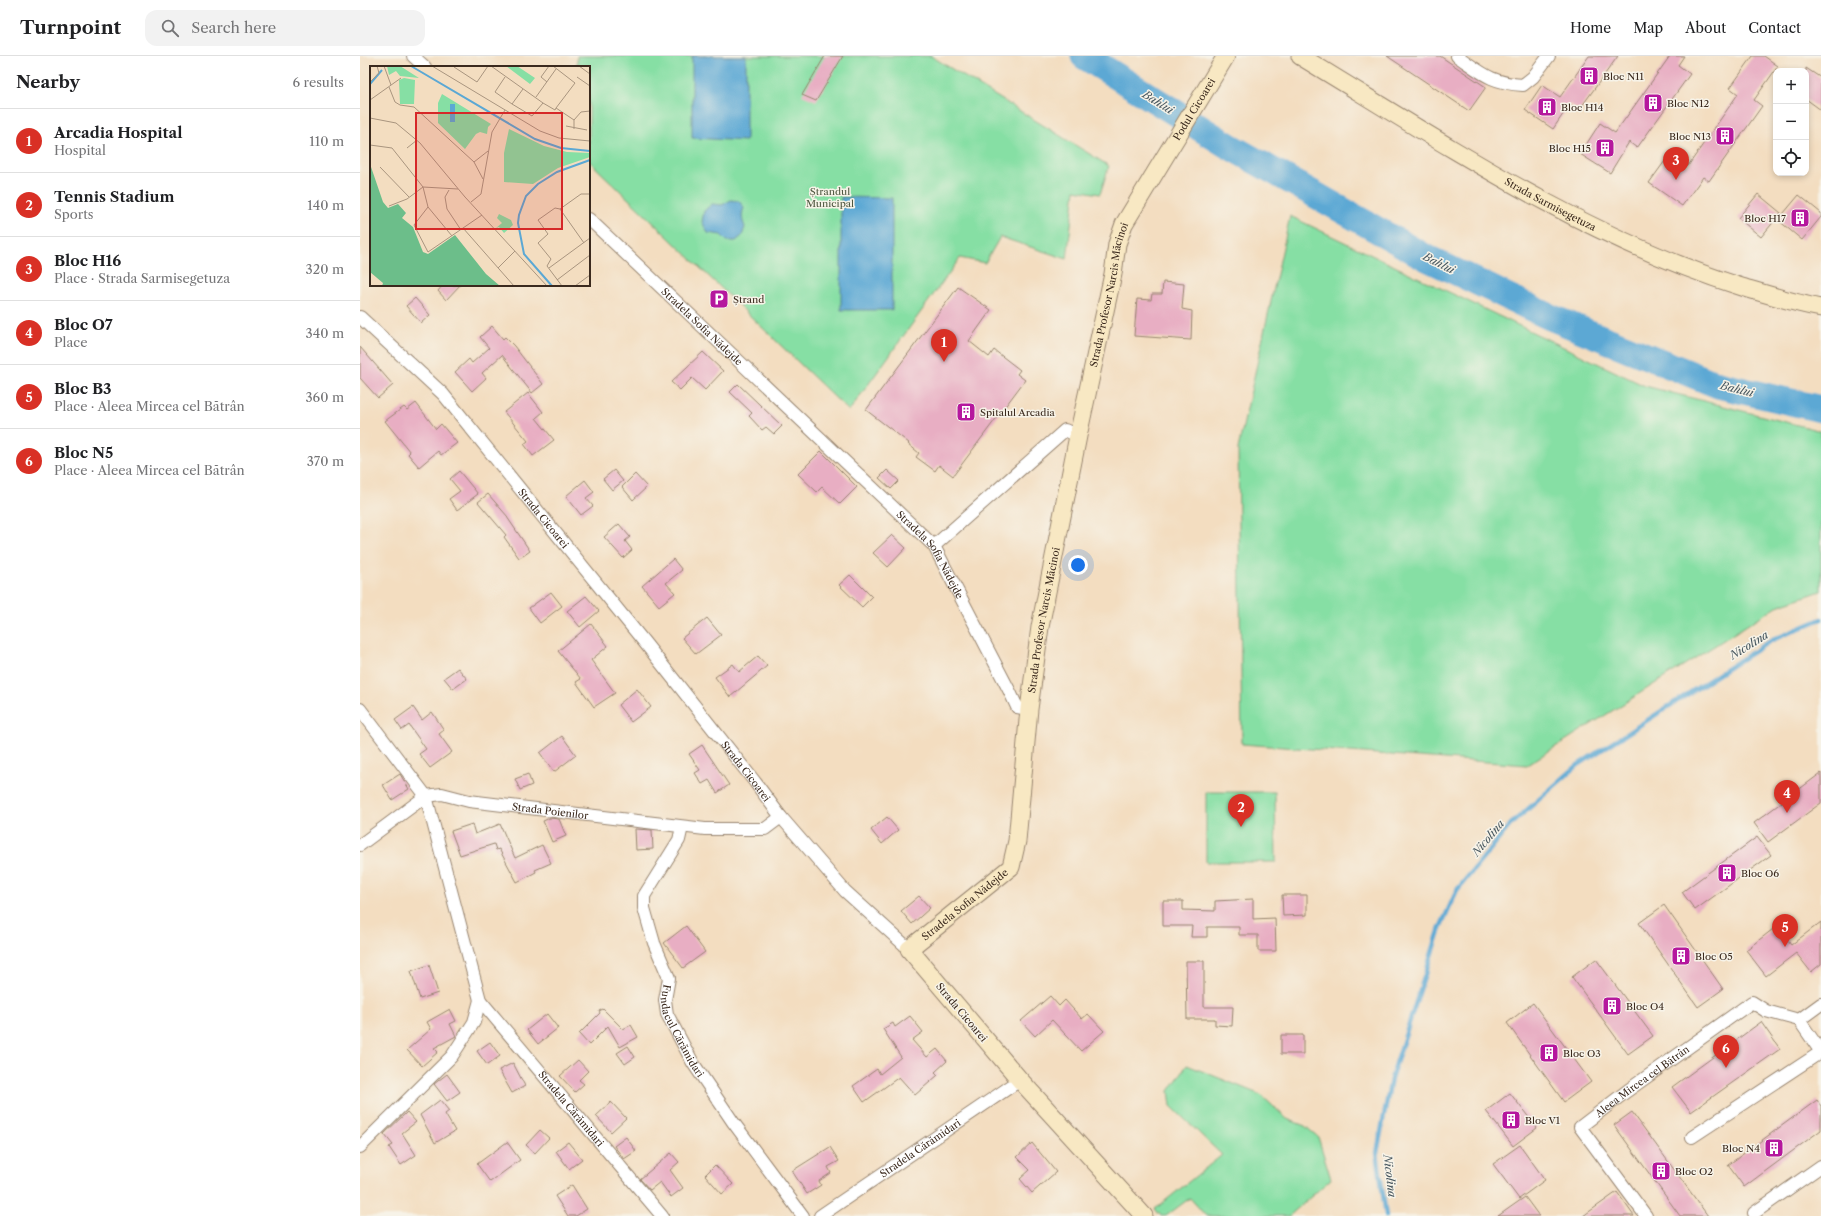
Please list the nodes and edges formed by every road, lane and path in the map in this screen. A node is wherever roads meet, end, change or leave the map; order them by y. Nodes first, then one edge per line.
1 (413, 56) edge
2 (1226, 56) edge
3 (1300, 56) edge
4 (1457, 56) edge
5 (1549, 56) edge
6 (424, 66) edge
7 (1161, 162) joint
8 (590, 220) edge
9 (1821, 308) edge
10 (361, 319) edge
11 (1078, 436) junction
12 (934, 546) junction
13 (360, 709) edge
14 (1029, 710) junction
15 (426, 796) junction
16 (781, 817) junction
17 (682, 827) junction
18 (360, 845) edge
19 (909, 949) junction
20 (480, 1000) junction
21 (1821, 1004) edge
22 (1799, 1020) junction
23 (1821, 1052) edge
24 (1020, 1080) junction
25 (1692, 1137) dead end
26 (360, 1147) edge
27 (1821, 1166) edge
28 (1754, 1213) dead end
29 (827, 1214) edge
30 (662, 1216) edge
31 (803, 1216) edge
32 (1144, 1216) edge
33 (1646, 1216) edge

1 - 6 street
2 - 7 street, Podul Cicoarei
3 - 9 street, Strada Sarmisegetuza
4 - 5 street
7 - 11 street, Strada Profesor Narcis Măcinoi
8 - 12 street, Stradela Sofia Nădejde
10 - 16 street, Strada Cicoarei
11 - 12 street
11 - 14 street, Strada Profesor Narcis Măcinoi
12 - 14 street, Stradela Sofia Nădejde
13 - 15 street
14 - 19 street, Stradela Sofia Nădejde
15 - 17 street, Strada Poienilor
15 - 18 street
15 - 20 street, Stradela Cărămidari
16 - 17 street, Strada Poienilor
16 - 19 street, Strada Cicoarei
17 - 31 street, Fundacul Cărămidari
19 - 24 street, Strada Cicoarei
20 - 26 street
20 - 30 street, Stradela Cărămidari
21 - 22 street
22 - 23 street
22 - 33 street, Aleea Mircea cel Bătrân
23 - 25 street
24 - 29 street, Stradela Cărămidari
24 - 32 street, Strada Cicoarei
27 - 28 street

